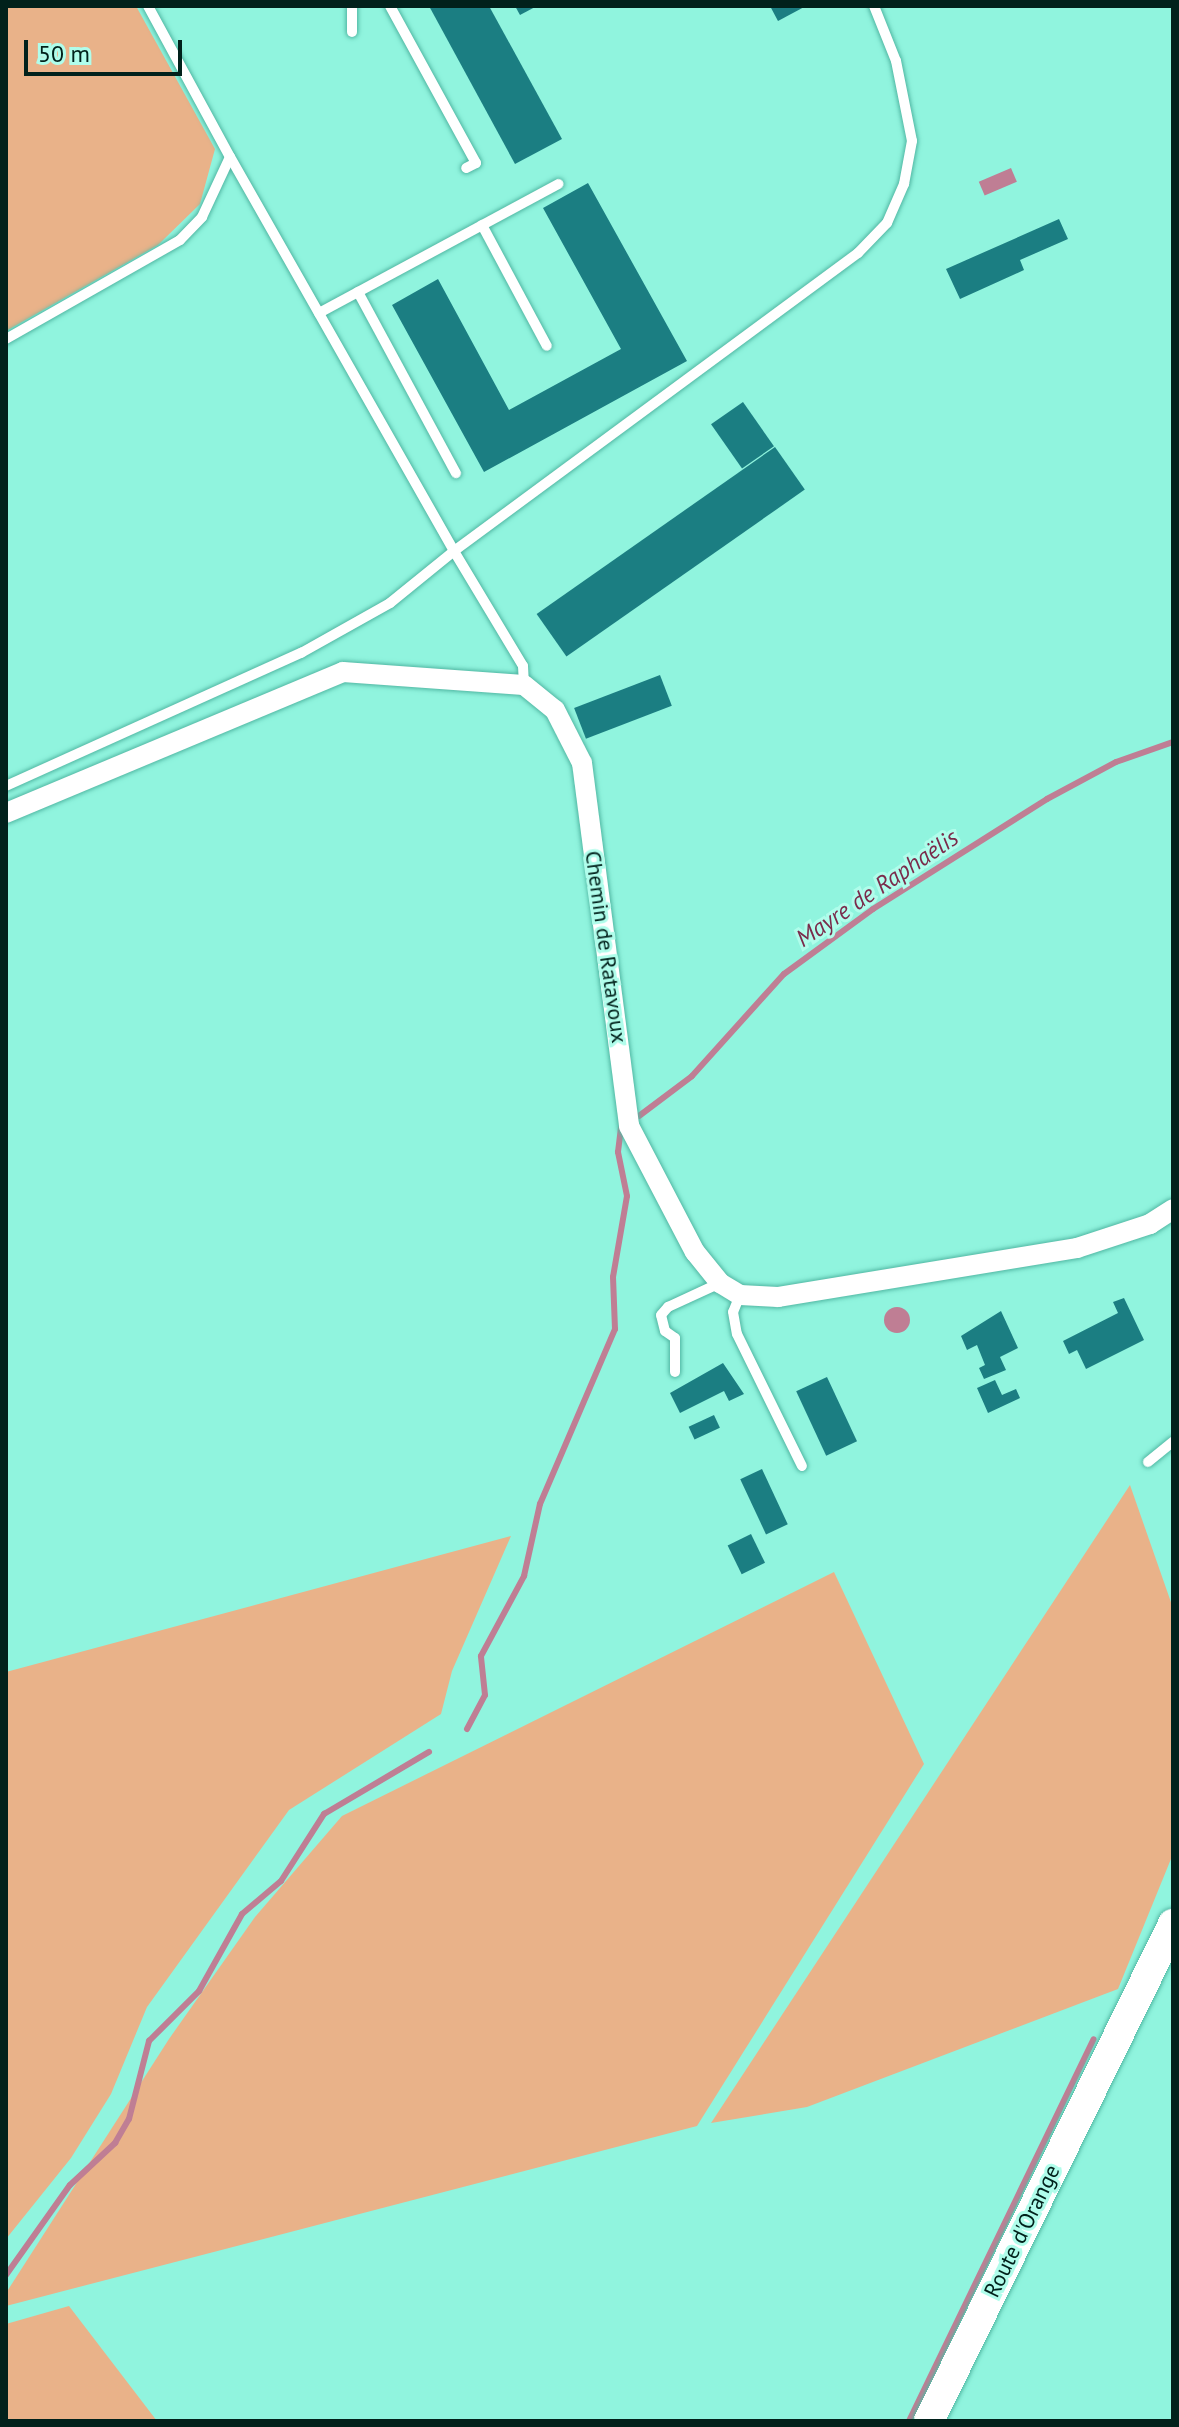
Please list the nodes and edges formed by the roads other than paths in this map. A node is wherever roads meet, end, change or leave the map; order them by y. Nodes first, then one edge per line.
1 (148, 6) edge
2 (352, 6) edge
3 (390, 6) edge
4 (874, 6) edge
5 (352, 32) dead end
6 (230, 157) junction
7 (466, 168) dead end
8 (559, 184) dead end
9 (482, 225) junction
10 (358, 292) junction
11 (319, 313) junction
12 (6, 339) edge
13 (547, 346) dead end
14 (456, 473) dead end
15 (454, 551) junction
16 (524, 685) junction
17 (6, 786) edge
18 (6, 813) edge
19 (1173, 1209) edge
20 (720, 1283) junction
21 (740, 1295) junction
22 (675, 1372) dead end
23 (1173, 1442) edge
24 (1148, 1462) dead end
25 (802, 1466) dead end
26 (1173, 1924) edge
27 (929, 2421) edge

1 - 6 lane
2 - 5 lane
3 - 7 lane
4 - 15 lane
6 - 11 lane
6 - 12 lane
8 - 9 lane
9 - 10 lane
9 - 13 lane
10 - 11 lane
10 - 14 lane
11 - 15 lane
15 - 16 lane
15 - 17 lane
16 - 18 street
16 - 20 street, Chemin de Ratavoux
19 - 21 street, Chemin de Ratavoux
20 - 21 street, Chemin de Ratavoux
20 - 22 lane
21 - 25 lane
23 - 24 lane
26 - 27 main road, Route d'Orange

